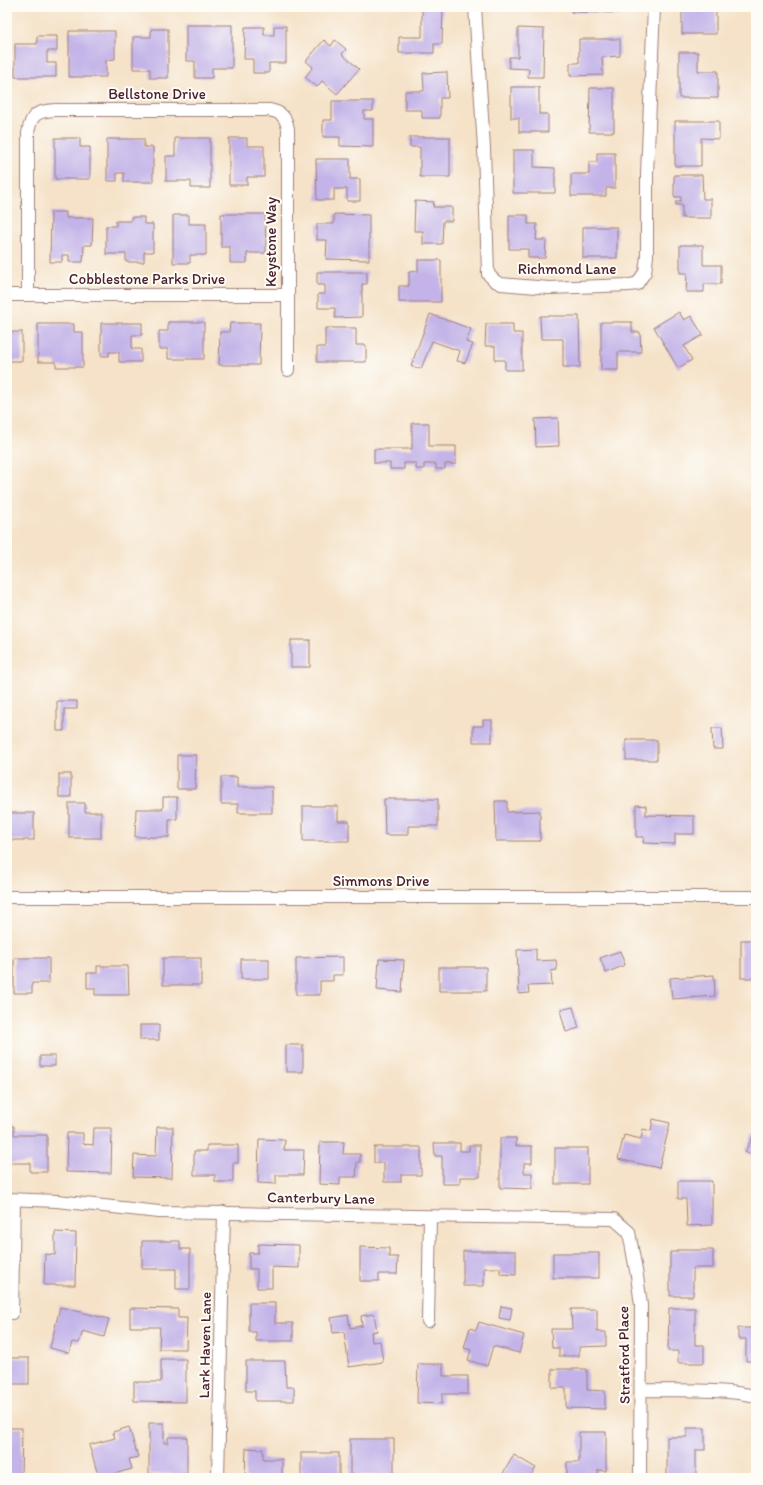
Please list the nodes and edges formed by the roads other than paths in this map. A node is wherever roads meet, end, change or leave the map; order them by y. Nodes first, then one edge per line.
1 (476, 7) edge
2 (654, 7) edge
3 (283, 115) joint
4 (7, 294) edge
5 (28, 295) junction
6 (287, 295) junction
7 (288, 370) dead end
8 (7, 897) edge
9 (756, 897) edge
10 (10, 1200) edge
11 (224, 1212) junction
12 (430, 1217) junction
13 (629, 1232) joint
14 (12, 1313) dead end
15 (428, 1321) dead end
16 (641, 1390) junction
17 (756, 1396) edge
18 (218, 1478) edge
19 (640, 1478) edge

1 - 2 street, Richmond Lane
3 - 5 street, Bellstone Drive
3 - 6 street, Keystone Way
4 - 5 street, Cobblestone Parks Drive
5 - 6 street, Cobblestone Parks Drive
6 - 7 street, Keystone Way
8 - 9 street, Simmons Drive
10 - 11 street, Canterbury Lane
10 - 14 street
11 - 12 street, Canterbury Lane
11 - 18 street, Lark Haven Lane
12 - 13 street, Canterbury Lane
12 - 15 street
13 - 16 street, Stratford Place
16 - 17 street
16 - 19 street, Stratford Place

